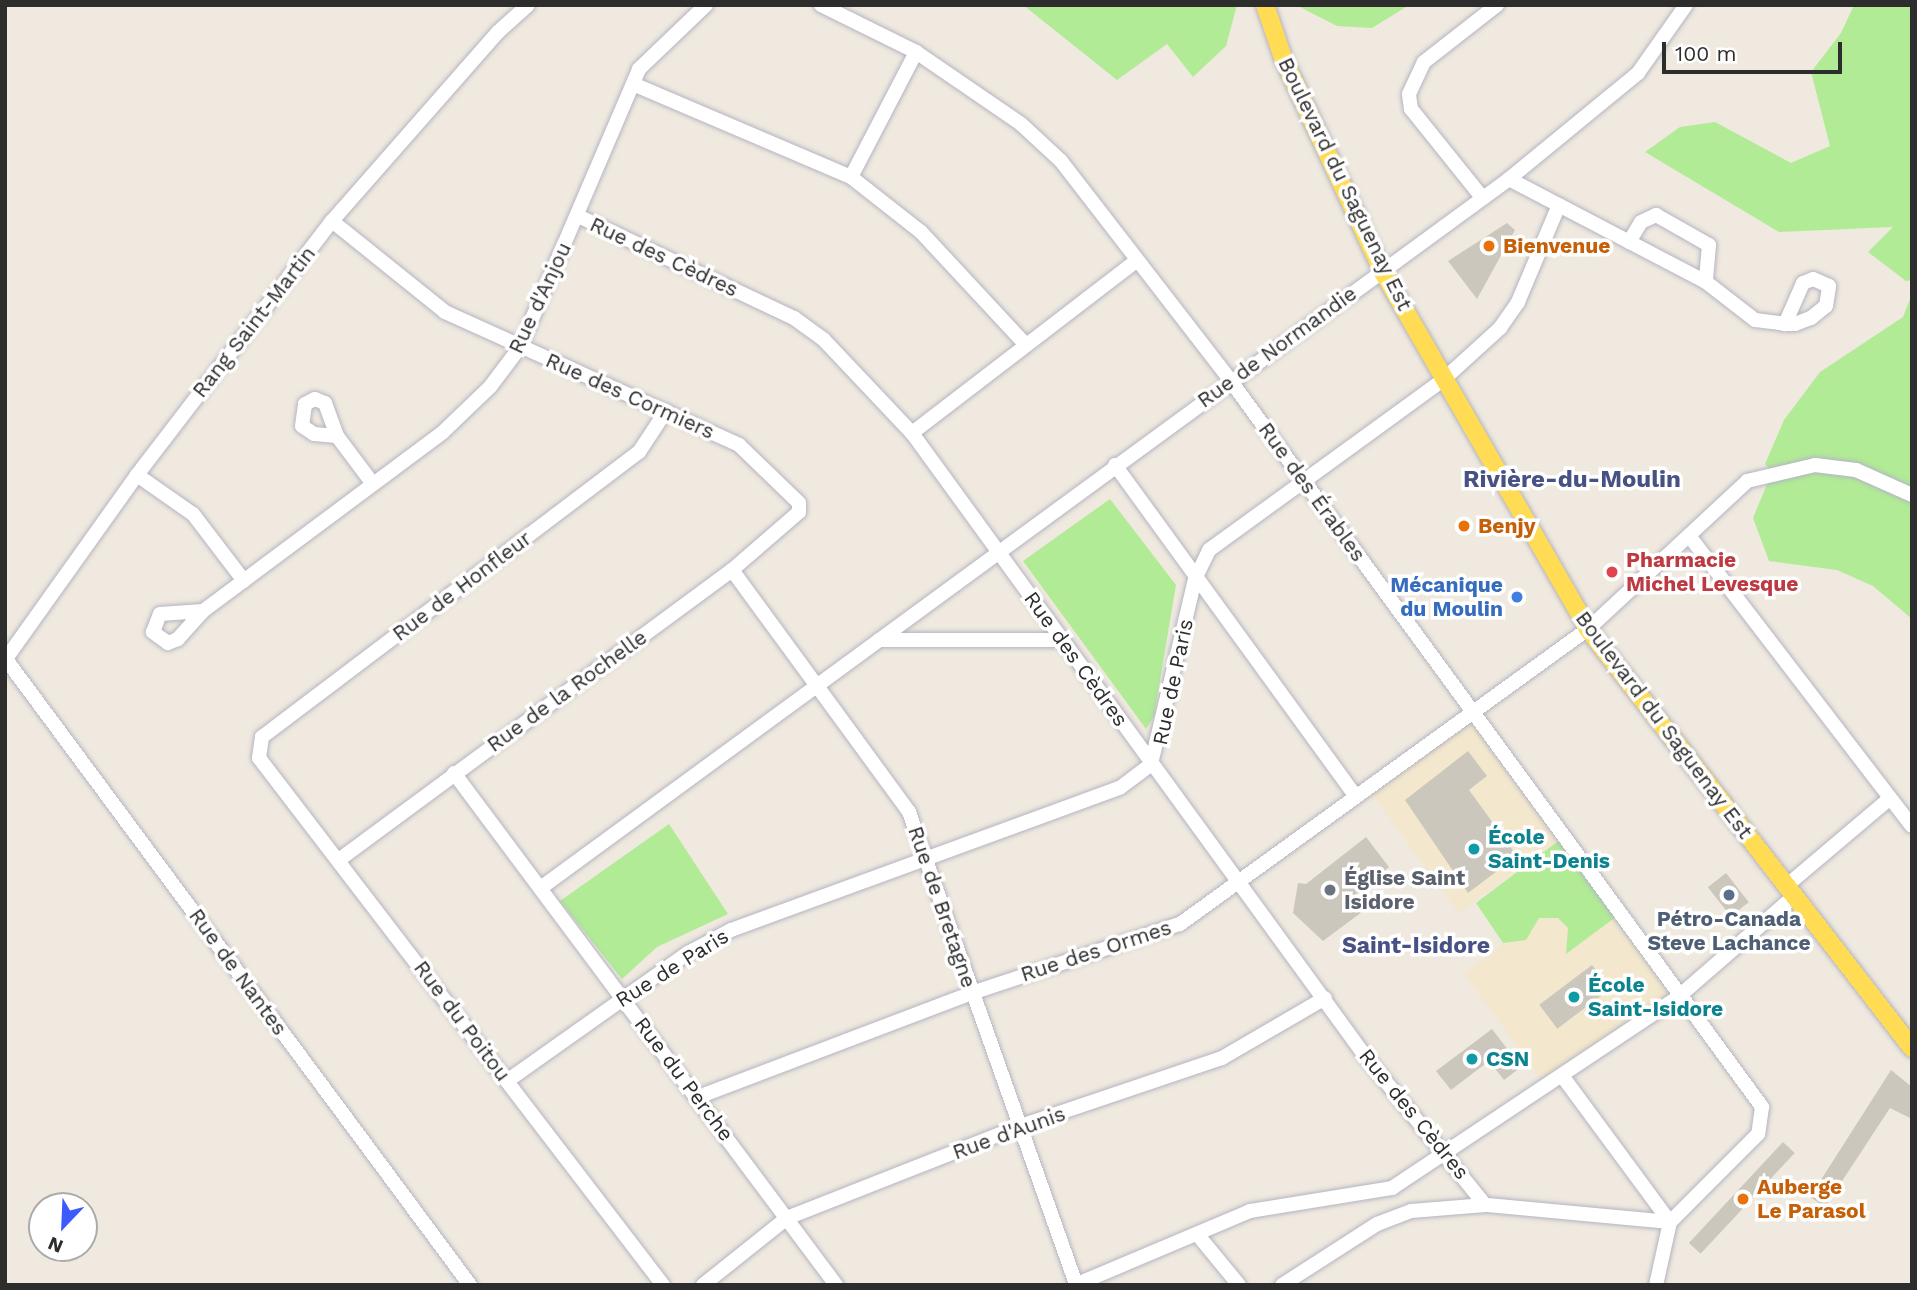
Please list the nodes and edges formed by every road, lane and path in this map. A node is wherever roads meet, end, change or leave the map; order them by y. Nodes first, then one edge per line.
1 (528, 5) edge
2 (706, 5) edge
3 (821, 5) edge
4 (1265, 5) edge
5 (1497, 5) edge
6 (1686, 5) edge
7 (916, 52) junction
8 (633, 84) junction
9 (850, 177) junction
10 (1509, 179) junction
11 (1481, 196) junction
12 (1559, 205) junction
13 (578, 216) junction
14 (332, 221) junction
15 (1629, 242) junction
16 (1135, 262) junction
17 (1382, 272) junction
18 (1706, 282) junction
19 (1784, 324) dead end
20 (1027, 345) junction
21 (520, 347) junction
22 (1444, 379) junction
23 (1230, 380) junction
24 (666, 411) junction
25 (912, 433) junction
26 (337, 436) dead end
27 (1115, 465) junction
28 (136, 475) junction
29 (1302, 478) junction
30 (373, 484) junction
31 (1912, 495) edge
32 (792, 518) joint
33 (1690, 537) junction
34 (998, 552) junction
35 (732, 570) junction
36 (1195, 579) junction
37 (244, 581) junction
38 (203, 611) dead end
39 (1588, 629) junction
40 (879, 640) junction
41 (1062, 640) junction
42 (6, 659) edge
43 (817, 683) junction
44 (1471, 716) junction
45 (259, 758) joint
46 (1152, 764) junction
47 (454, 773) junction
48 (1355, 795) junction
49 (1889, 799) junction
50 (1912, 825) edge
51 (928, 858) junction
52 (339, 860) junction
53 (1240, 879) junction
54 (542, 887) junction
55 (1789, 892) junction
56 (972, 993) junction
57 (622, 997) junction
58 (1325, 998) junction
59 (1677, 998) junction
60 (1912, 1048) edge
61 (1563, 1077) junction
62 (507, 1081) junction
63 (698, 1097) junction
64 (1018, 1127) junction
65 (1448, 1152) junction
66 (1485, 1205) junction
67 (787, 1218) junction
68 (1670, 1222) junction
69 (1197, 1234) junction
70 (1075, 1284) edge
71 (470, 1285) edge
72 (663, 1285) edge
73 (703, 1285) edge
74 (836, 1285) edge
75 (1239, 1285) edge
76 (1282, 1285) edge
77 (1656, 1285) edge

1 - 14 street, Rang Saint-Martin
2 - 8 street, Rue d'Anjou
3 - 7 street, Rue des Érables
4 - 17 main road, Boulevard du Saguenay Est
5 - 11 street
6 - 10 street, Rue de Normandie
7 - 9 street
7 - 16 street, Rue des Érables
8 - 9 street
8 - 13 street, Rue d'Anjou
9 - 20 street
10 - 11 street, Rue de Normandie
10 - 12 street
11 - 17 street, Rue de Normandie
12 - 15 street
12 - 22 street, Rue de Paris
13 - 21 street, Rue d'Anjou
13 - 25 street, Rue des Cèdres
14 - 21 street, Rue des Cormiers
14 - 28 street, Rang Saint-Martin
15 - 18 street
15 - 18 street
16 - 20 street
16 - 23 street, Rue des Érables
17 - 22 main road, Boulevard du Saguenay Est
17 - 23 street, Rue de Normandie
18 - 19 street
20 - 25 street
21 - 24 street, Rue des Cormiers
21 - 30 street, Rue d'Anjou
22 - 29 street, Rue de Paris
22 - 39 main road, Boulevard du Saguenay Est
23 - 27 street, Rue de Normandie
23 - 29 street, Rue des Érables
24 - 32 street, Rue des Cormiers
24 - 45 street, Rue de Honfleur
25 - 34 street, Rue des Cèdres
26 - 30 street
27 - 34 street, Rue de Normandie
27 - 36 street
28 - 37 street
28 - 42 street, Rang Saint-Martin
29 - 36 street, Rue de Paris
29 - 44 street, Rue des Érables
30 - 37 street, Rue d'Anjou
31 - 33 street, Rue des Ormes
32 - 35 street, Rue de la Rochelle
33 - 39 street, Rue des Ormes
33 - 49 street
34 - 40 street, Rue de Normandie
34 - 41 street, Rue des Cèdres
35 - 43 street, Rue de Bretagne
35 - 47 street, Rue de la Rochelle
36 - 46 street, Rue de Paris
36 - 48 street
37 - 38 street, Rue d'Anjou
39 - 44 street, Rue des Ormes
39 - 55 main road, Boulevard du Saguenay Est
40 - 41 street
40 - 43 street, Rue de Normandie
41 - 46 street, Rue des Cèdres
42 - 71 street, Rue de Nantes
43 - 51 street, Rue de Bretagne
43 - 54 street, Rue de Normandie
44 - 48 street, Rue des Ormes
44 - 59 street, Rue des Érables
45 - 52 street, Rue du Poitou
46 - 51 street, Rue de Paris
46 - 53 street, Rue des Cèdres
47 - 52 street, Rue de la Rochelle
47 - 54 street, Rue du Perche
48 - 53 street, Rue des Ormes
49 - 50 street
49 - 55 street
51 - 56 street, Rue de Bretagne
51 - 57 street, Rue de Paris
52 - 62 street, Rue du Poitou
53 - 56 street, Rue des Ormes
53 - 58 street, Rue des Cèdres
54 - 57 street, Rue du Perche
55 - 59 street
55 - 60 main road, Boulevard du Saguenay Est
56 - 63 street, Rue des Ormes
56 - 64 street, Rue de Bretagne
57 - 62 street, Rue de Paris
57 - 63 street, Rue du Perche
58 - 64 street, Rue d'Aunis
58 - 65 street, Rue des Cèdres
59 - 61 street
59 - 68 street, Rue des Érables
61 - 65 street
61 - 68 street
62 - 72 street, Rue du Poitou
63 - 67 street, Rue du Perche
64 - 67 street, Rue d'Aunis
64 - 70 street, Rue de Bretagne
65 - 66 street, Rue des Cèdres
65 - 69 street
66 - 68 street
66 - 76 street
67 - 73 street, Rue d'Aunis
67 - 74 street, Rue du Perche
68 - 77 street
69 - 70 street
69 - 75 street

